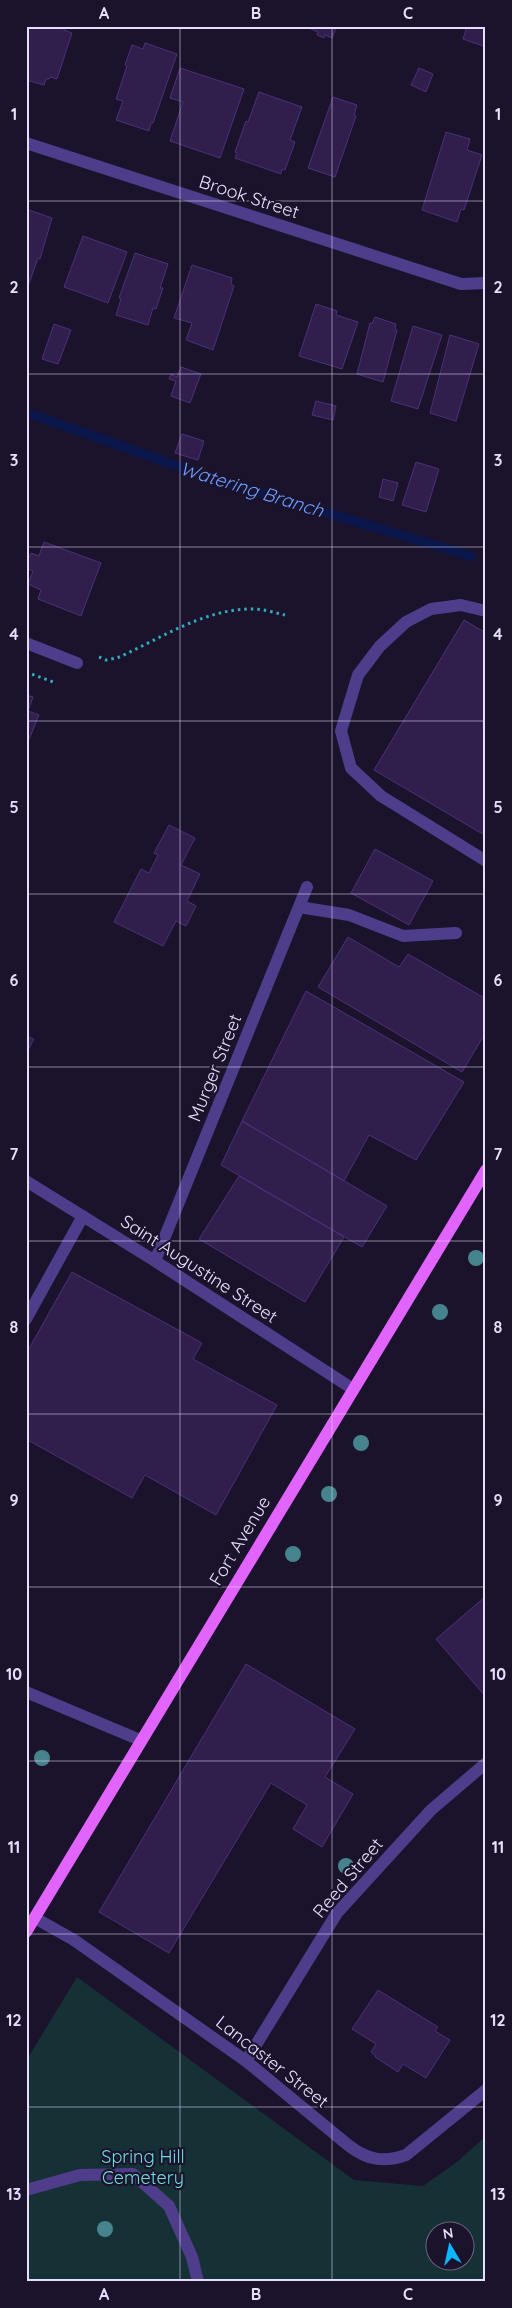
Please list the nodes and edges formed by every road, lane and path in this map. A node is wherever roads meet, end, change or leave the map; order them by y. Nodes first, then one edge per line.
1 (26, 143) edge
2 (486, 283) edge
3 (486, 611) edge
4 (285, 615) dead end
5 (26, 643) edge
6 (96, 655) dead end
7 (77, 663) dead end
8 (26, 672) edge
9 (56, 683) dead end
10 (486, 861) edge
11 (307, 887) dead end
12 (299, 907) junction
13 (456, 933) dead end
14 (486, 1170) edge
15 (26, 1181) edge
16 (83, 1216) junction
17 (155, 1261) junction
18 (26, 1319) edge
19 (353, 1389) junction
20 (26, 1692) edge
21 (140, 1740) junction
22 (486, 1763) edge
23 (35, 1918) junction
24 (26, 1932) edge
25 (246, 2061) junction
26 (486, 2090) edge
27 (26, 2190) edge
28 (198, 2282) edge

1 - 2 street, Brook Street
3 - 10 street
4 - 6 path
5 - 7 street
8 - 9 path
11 - 12 street, Murger Street
12 - 13 street
12 - 17 street, Murger Street
14 - 19 main road, Fort Avenue
15 - 16 street, Saint Augustine Street
16 - 17 street, Saint Augustine Street
16 - 18 street
17 - 19 street, Saint Augustine Street
19 - 21 main road, Fort Avenue
20 - 21 street
21 - 23 main road, Fort Avenue
22 - 25 street, Reed Street
23 - 24 main road, Fort Avenue
23 - 25 street, Lancaster Street
25 - 26 street, Lancaster Street
27 - 28 street

